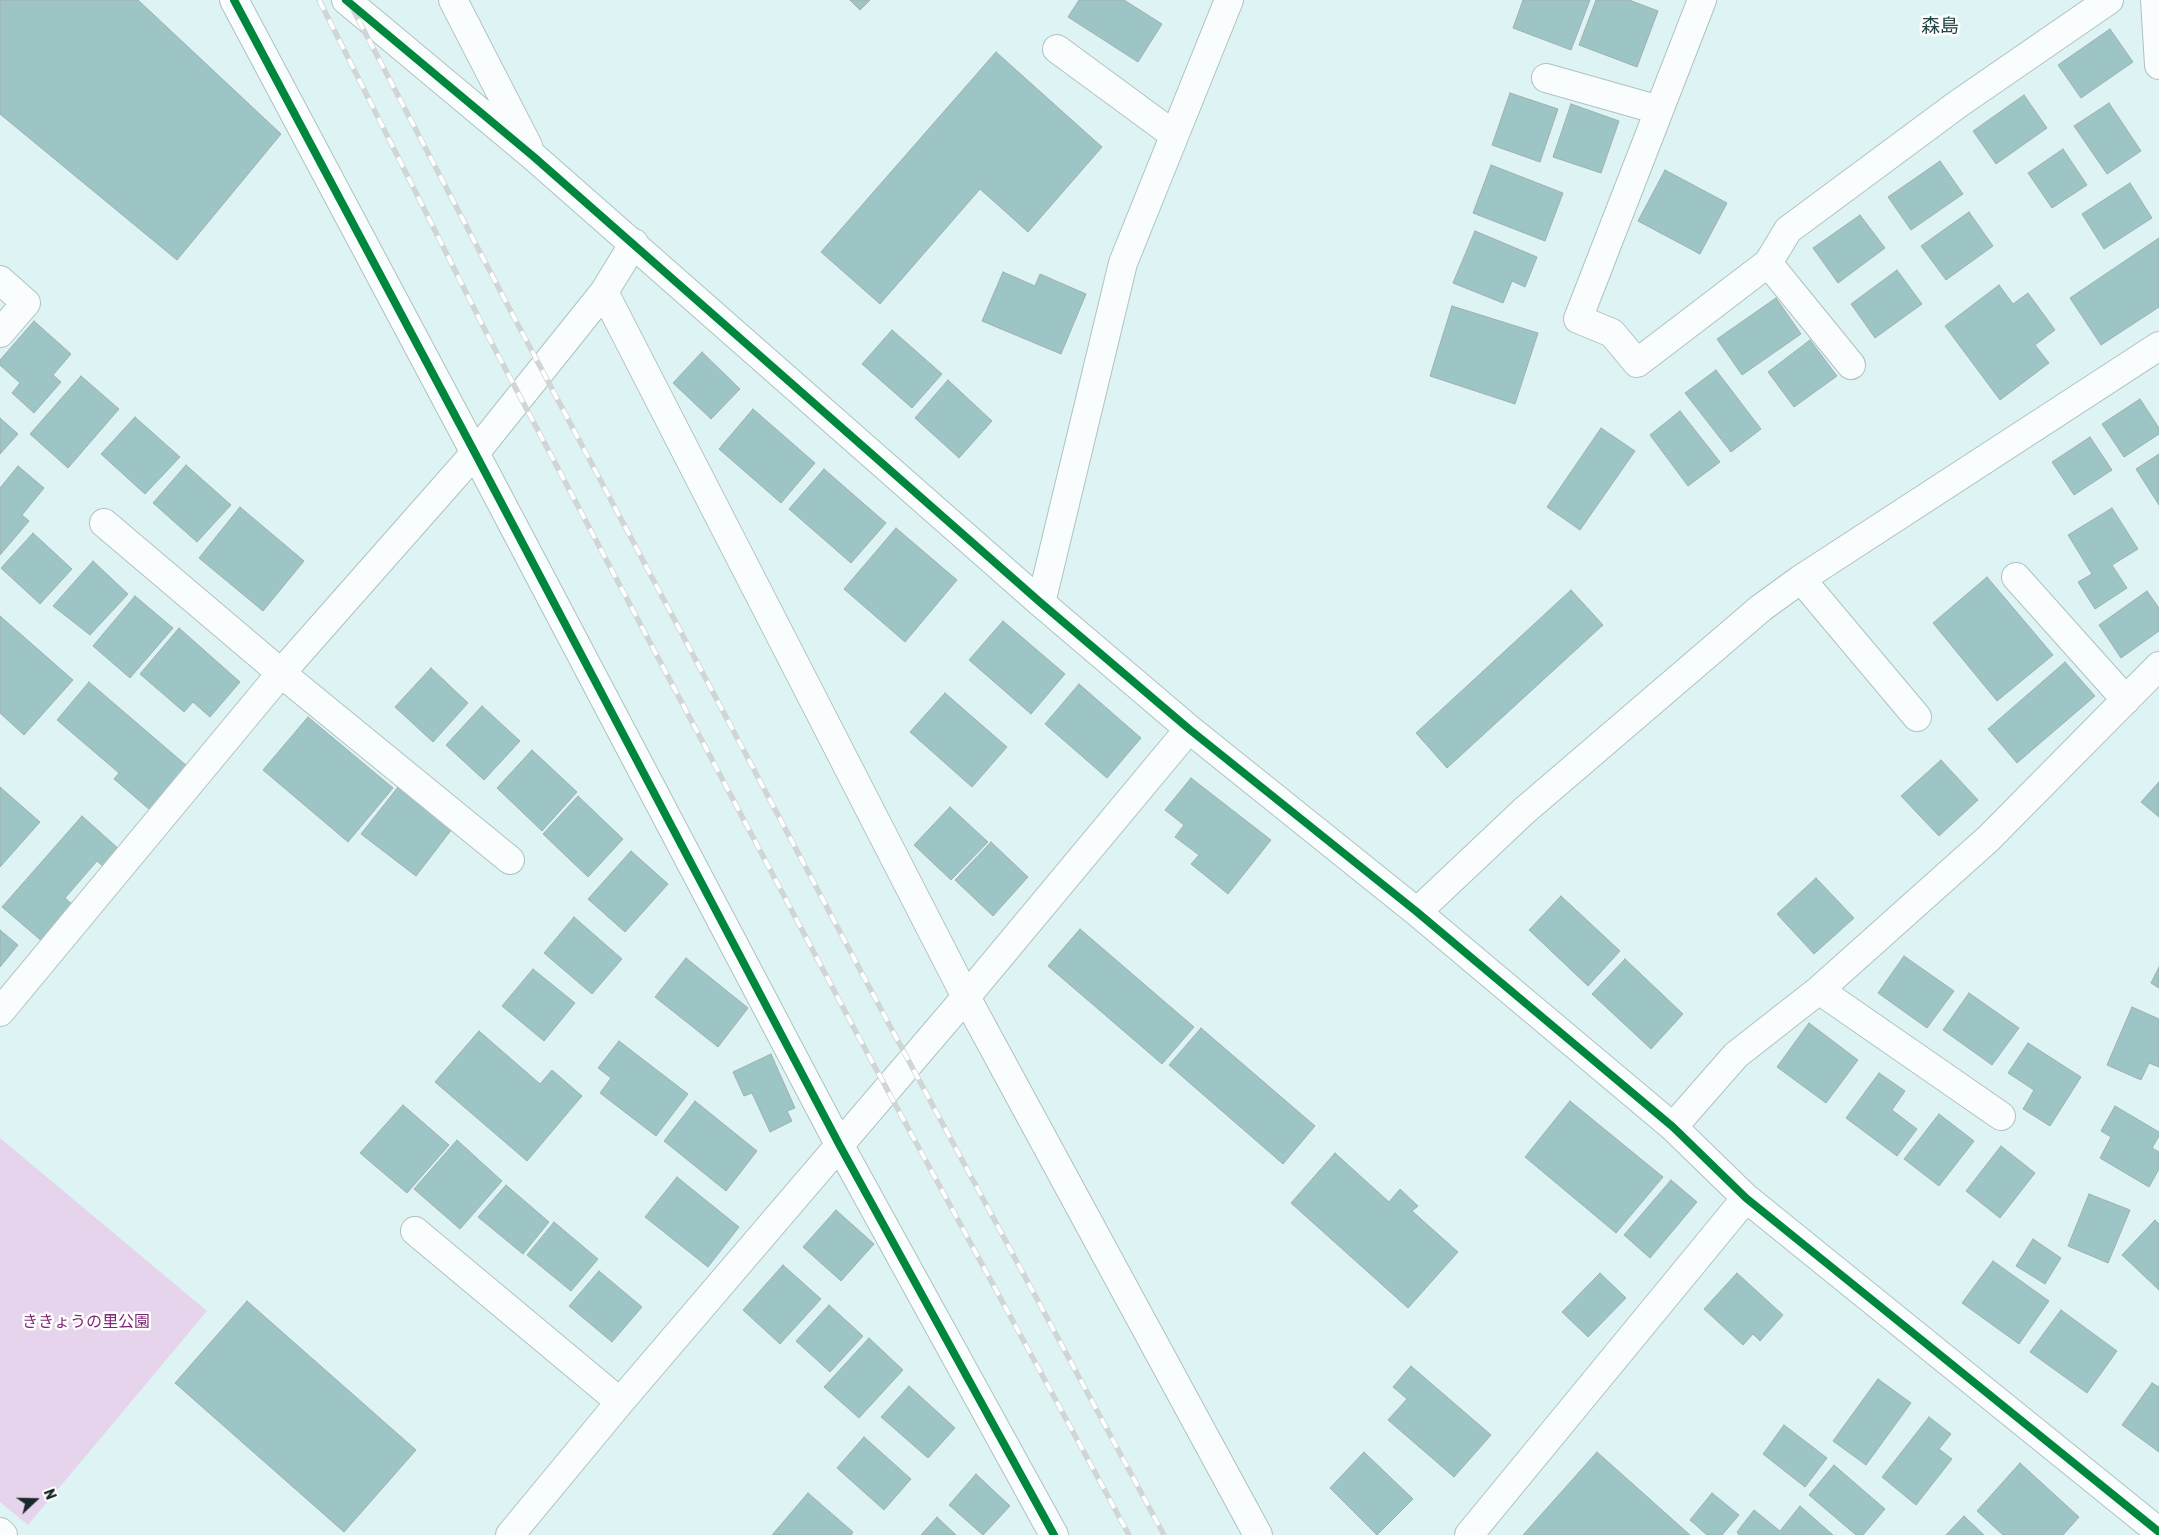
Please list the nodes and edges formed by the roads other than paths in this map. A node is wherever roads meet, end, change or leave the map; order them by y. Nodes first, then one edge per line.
1 (234, 0) edge
2 (346, 0) edge
3 (454, 0) edge
4 (1229, 0) edge
5 (1702, 0) edge
6 (2109, 0) edge
7 (2156, 0) edge
8 (1057, 48) dead end
9 (2159, 65) edge
10 (1546, 78) dead end
11 (1659, 110) junction
12 (1174, 135) junction
13 (534, 157) junction
14 (634, 243) junction
15 (1768, 263) junction
16 (0, 280) edge
17 (604, 292) junction
18 (0, 332) edge
19 (2159, 346) edge
20 (1851, 365) dead end
21 (475, 453) junction
22 (104, 523) dead end
23 (2016, 577) dead end
24 (1801, 579) junction
25 (1041, 603) junction
26 (2159, 666) edge
27 (281, 673) junction
28 (2126, 700) junction
29 (1917, 717) dead end
30 (1189, 729) junction
31 (510, 860) dead end
32 (1417, 912) junction
33 (1819, 990) junction
34 (966, 997) junction
35 (0, 1012) edge
36 (2001, 1116) dead end
37 (1673, 1127) junction
38 (840, 1146) junction
39 (1746, 1198) junction
40 (414, 1231) dead end
41 (620, 1402) junction
42 (0, 1532) edge
43 (2159, 1532) edge
44 (3, 1535) edge
45 (510, 1535) edge
46 (1054, 1535) edge
47 (1258, 1535) edge
48 (1469, 1535) edge

1 - 21 street
2 - 13 street
3 - 13 street
4 - 12 street
5 - 11 street
6 - 15 street
7 - 9 street
8 - 12 street
10 - 11 street
11 - 15 street
12 - 25 street
13 - 14 street
14 - 17 street
14 - 25 street
15 - 20 street
16 - 18 street
17 - 21 street
17 - 34 street
19 - 24 street
21 - 27 street
21 - 38 street
22 - 27 street
23 - 28 street
24 - 29 street
24 - 32 street
25 - 30 street
26 - 28 street
27 - 31 street
27 - 35 street
28 - 33 street
30 - 32 street
30 - 34 street
32 - 37 street
33 - 36 street
33 - 37 street
34 - 38 street
34 - 47 street
37 - 39 street
38 - 41 street
38 - 46 street
39 - 43 street
39 - 48 street
40 - 41 street
41 - 45 street
42 - 44 street

